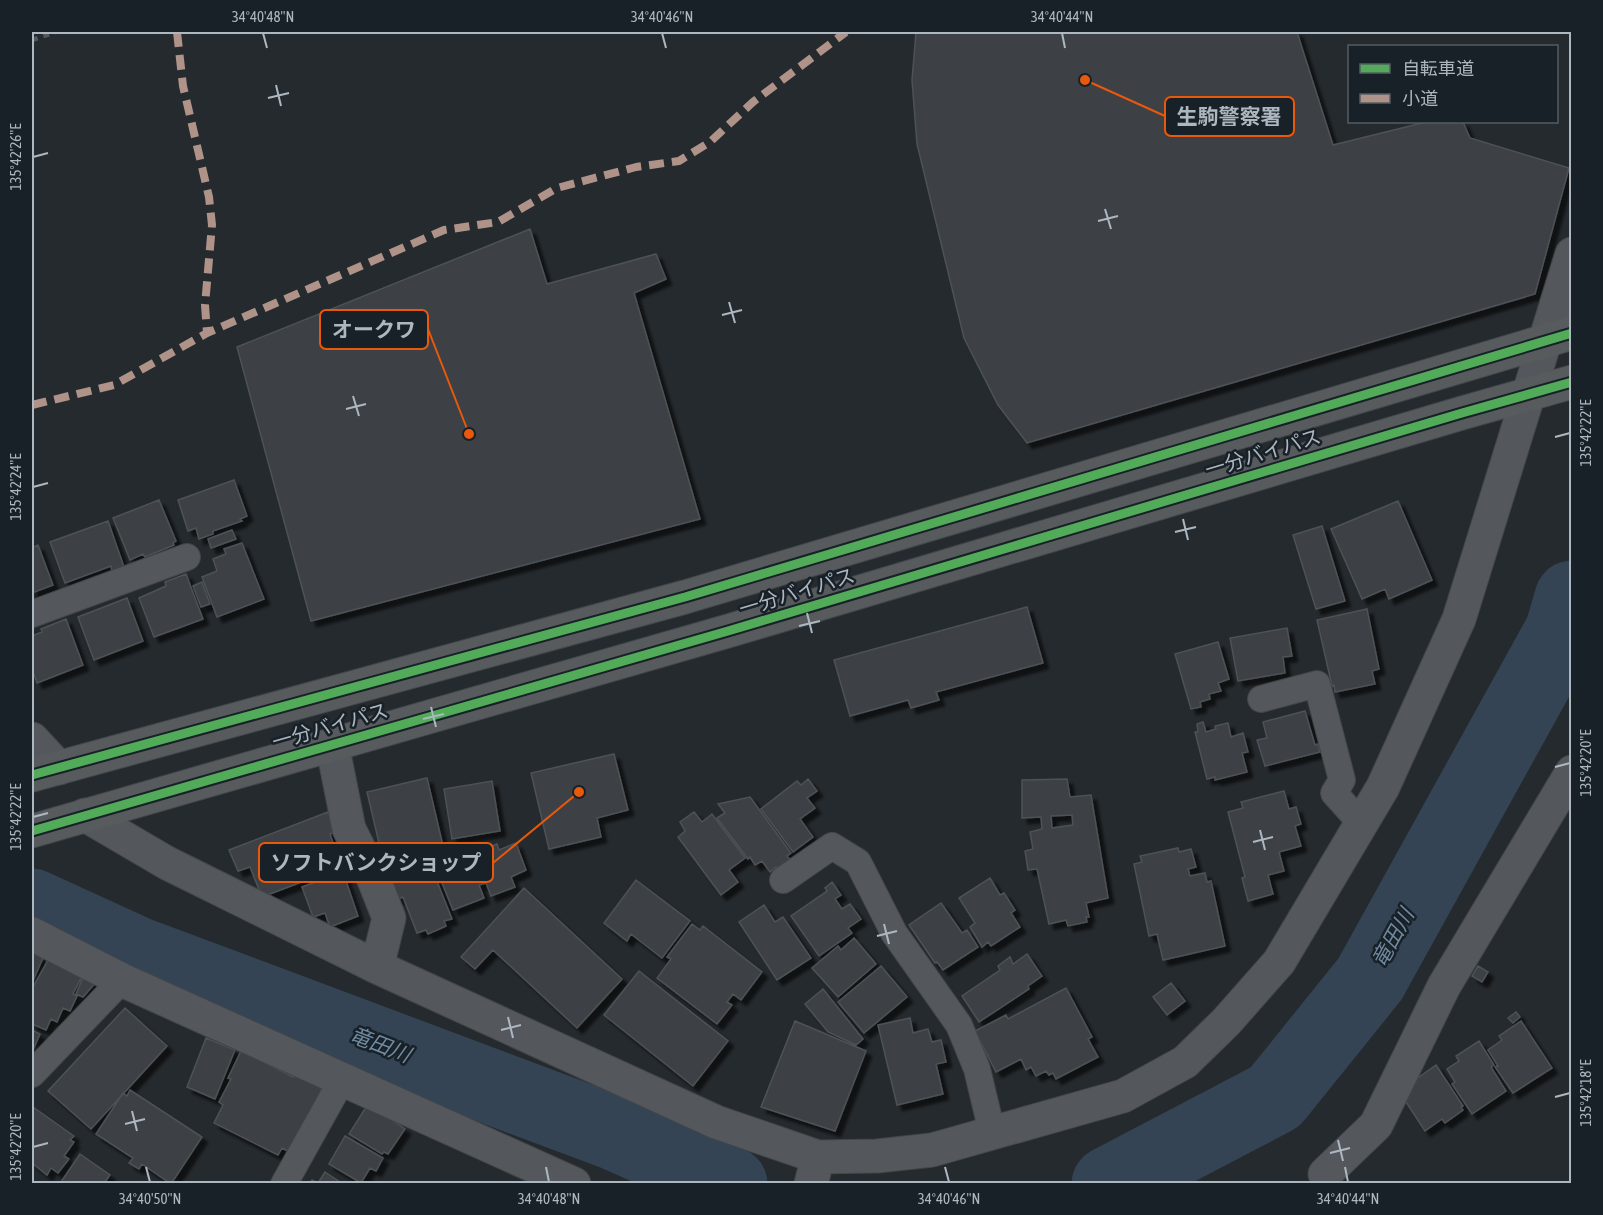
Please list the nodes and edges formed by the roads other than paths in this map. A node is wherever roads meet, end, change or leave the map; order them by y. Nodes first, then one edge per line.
1 (1572, 254) edge
2 (1558, 337) edge
3 (1572, 382) edge
4 (1530, 393) junction
5 (187, 557) dead end
6 (32, 614) edge
7 (1261, 699) dead end
8 (32, 739) edge
9 (332, 744) junction
10 (45, 772) edge
11 (1572, 772) edge
12 (85, 815) junction
13 (1362, 824) junction
14 (32, 831) edge
15 (783, 880) dead end
16 (32, 934) edge
17 (377, 967) junction
18 (122, 980) junction
19 (32, 1074) edge
20 (343, 1078) junction
21 (992, 1132) junction
22 (815, 1170) edge
23 (1327, 1179) edge
24 (284, 1184) edge
25 (574, 1184) edge

1 - 2 street
2 - 4 street
2 - 10 highway, 一分バイパス
3 - 4 highway, 一分バイパス
4 - 9 highway, 一分バイパス
4 - 13 street
5 - 6 lane
7 - 13 lane
8 - 10 street
9 - 12 highway, 一分バイパス
9 - 17 street
11 - 23 street
12 - 14 highway, 一分バイパス
12 - 17 street
13 - 21 street
15 - 21 lane
16 - 18 street
17 - 22 street
18 - 19 lane
18 - 20 street
20 - 24 lane
20 - 25 street
21 - 22 street

